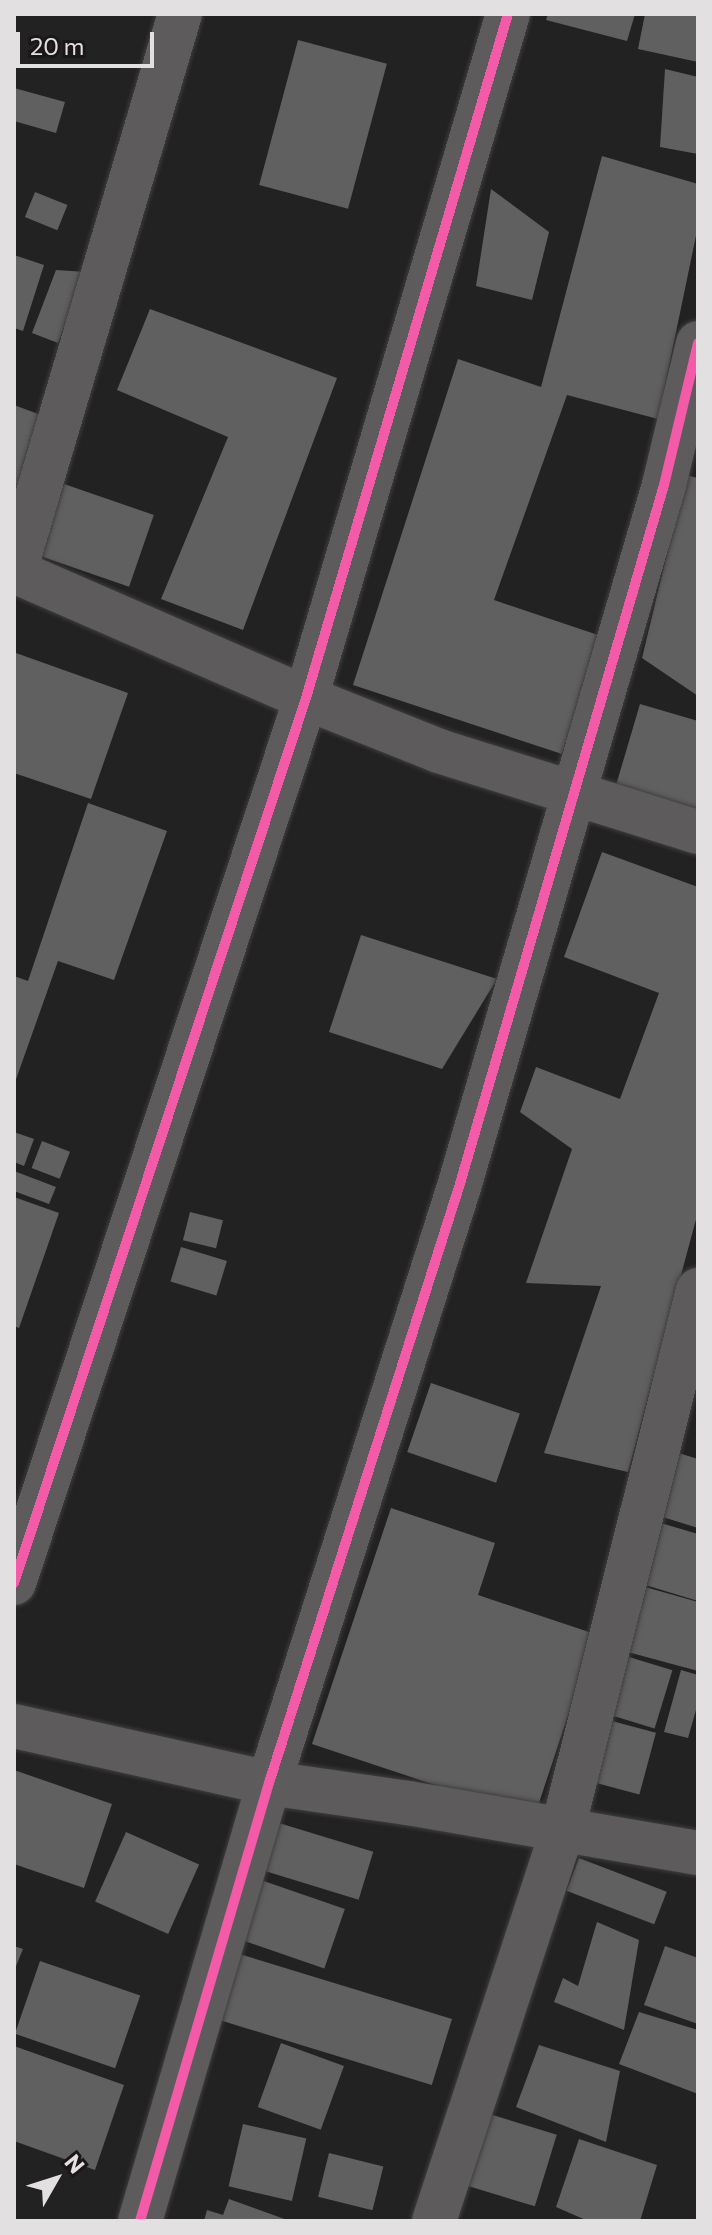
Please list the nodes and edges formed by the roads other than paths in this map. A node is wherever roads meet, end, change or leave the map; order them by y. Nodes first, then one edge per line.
1 (180, 14) edge
2 (508, 14) edge
3 (698, 343) edge
4 (14, 572) edge
5 (306, 698) junction
6 (574, 793) junction
7 (698, 832) edge
8 (698, 1290) edge
9 (14, 1583) edge
10 (14, 1726) edge
11 (269, 1783) junction
12 (562, 1832) junction
13 (698, 1853) edge
14 (140, 2221) edge
15 (434, 2221) edge

1 - 4 street
2 - 5 street
3 - 6 street
4 - 5 street
5 - 6 street
5 - 9 street
6 - 7 street
6 - 11 street
8 - 12 street
10 - 11 street
11 - 12 street
11 - 14 street
12 - 13 street
12 - 15 street

